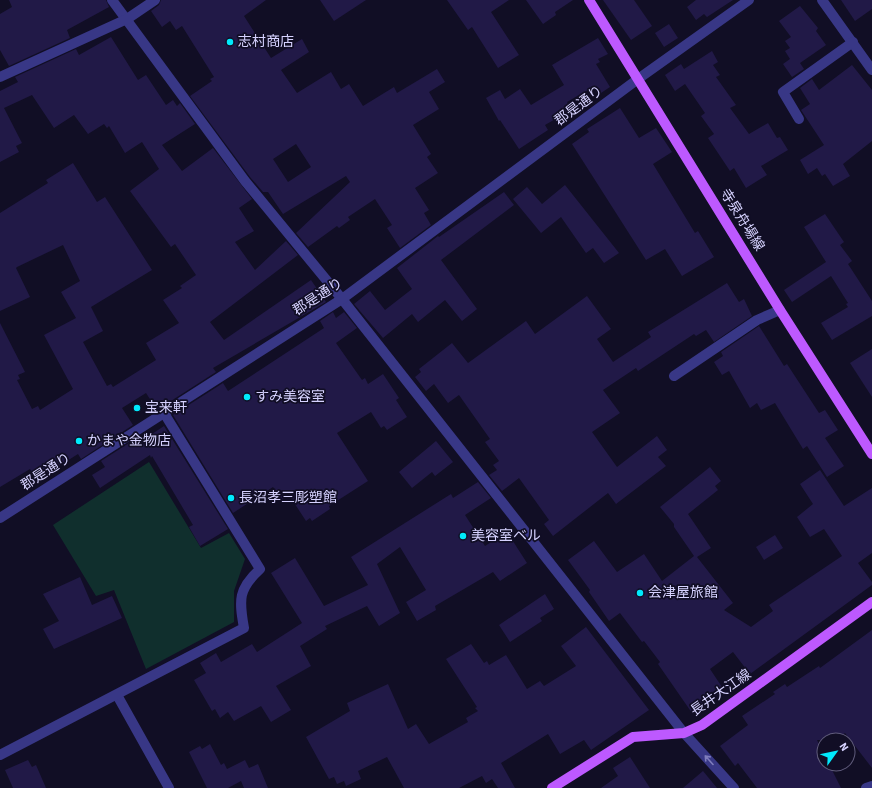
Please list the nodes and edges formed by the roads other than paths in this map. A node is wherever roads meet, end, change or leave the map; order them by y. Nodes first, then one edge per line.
1 (112, 0) edge
2 (155, 0) edge
3 (589, 0) edge
4 (749, 0) edge
5 (822, 0) edge
6 (127, 19) junction
7 (853, 42) junction
8 (872, 70) edge
9 (0, 77) edge
10 (638, 79) junction
11 (799, 119) dead end
12 (342, 299) junction
13 (780, 310) junction
14 (674, 376) dead end
15 (164, 413) junction
16 (872, 454) edge
17 (0, 518) edge
18 (872, 602) edge
19 (117, 695) junction
20 (684, 733) junction
21 (0, 755) edge
22 (872, 786) edge
23 (169, 788) edge
24 (552, 788) edge
25 (734, 788) edge
26 (866, 788) edge

1 - 6 street
2 - 6 street
3 - 10 main road, 寺泉舟場線
4 - 10 street, 郡是通り
5 - 7 street
6 - 9 street
6 - 12 street
7 - 8 street
7 - 11 street
10 - 12 street, 郡是通り
10 - 13 main road, 寺泉舟場線
12 - 15 street, 郡是通り
12 - 20 street
13 - 14 street
13 - 16 main road, 寺泉舟場線
15 - 17 street, 郡是通り
15 - 19 street
18 - 20 main road, 長井大江線
19 - 21 street
19 - 23 street
20 - 24 main road, 長井大江線
25 -> 20 street
22 - 26 street

